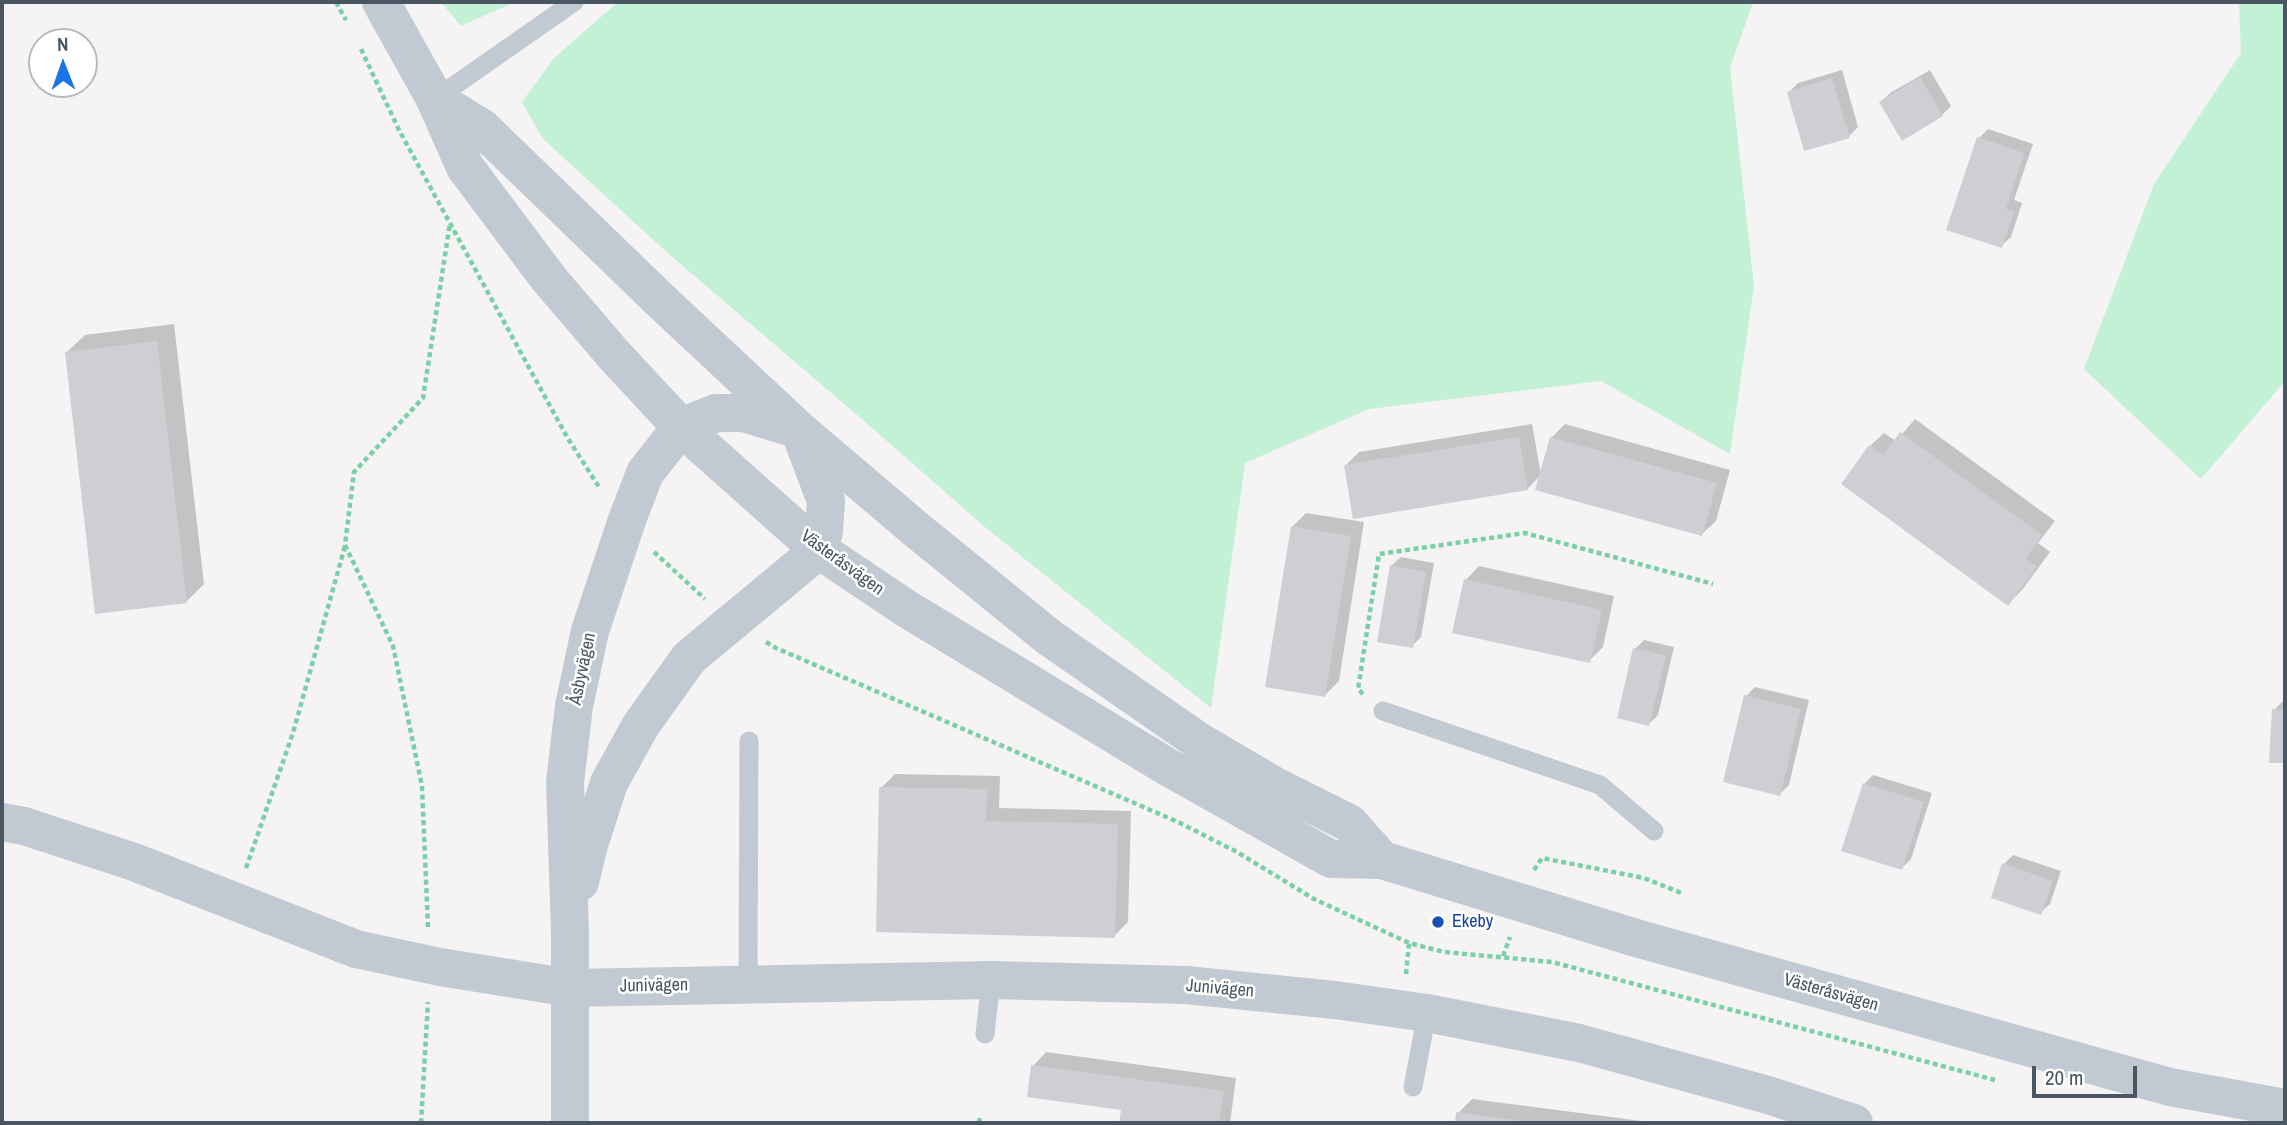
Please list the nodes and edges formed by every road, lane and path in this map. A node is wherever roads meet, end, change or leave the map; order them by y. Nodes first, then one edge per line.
1 (381, 2) edge
2 (574, 2) edge
3 (435, 99) junction
4 (450, 223) dead end
5 (681, 427) junction
6 (799, 430) junction
7 (345, 545) junction
8 (819, 550) junction
9 (1713, 584) dead end
10 (1383, 711) joint
11 (749, 741) dead end
12 (2, 822) edge
13 (1654, 831) dead end
14 (1382, 860) junction
15 (234, 903) junction
16 (570, 932) junction
17 (430, 965) junction
18 (991, 980) junction
19 (748, 984) junction
20 (571, 988) junction
21 (1427, 1013) junction
22 (985, 1034) dead end
23 (1413, 1087) dead end
24 (2285, 1108) edge
25 (980, 1115) dead end
26 (421, 1123) edge
27 (570, 1123) edge
28 (979, 1123) edge
29 (1849, 1123) edge

1 - 3 street, Västeråsvägen
2 - 3 lane
3 - 5 street, Västeråsvägen
3 - 6 street, Västeråsvägen
4 - 7 path
5 - 6 street
5 - 8 street, Västeråsvägen
5 - 16 street, Åsbyvägen
6 - 8 street
6 - 14 street, Västeråsvägen
7 - 15 path
7 - 17 path
8 - 14 street, Västeråsvägen
8 - 16 street, Åsbyvägen
9 - 10 path
10 - 13 lane
11 - 19 lane
12 - 15 street, Junivägen
14 - 24 street, Västeråsvägen
15 - 17 street, Junivägen
16 - 20 street, Åsbyvägen
17 - 20 street, Junivägen
17 - 26 path
18 - 19 street, Junivägen
18 - 21 street, Junivägen
18 - 22 lane
19 - 20 street, Junivägen
20 - 27 street, Åsbyvägen
21 - 23 lane
21 - 29 street, Junivägen
25 - 28 path

